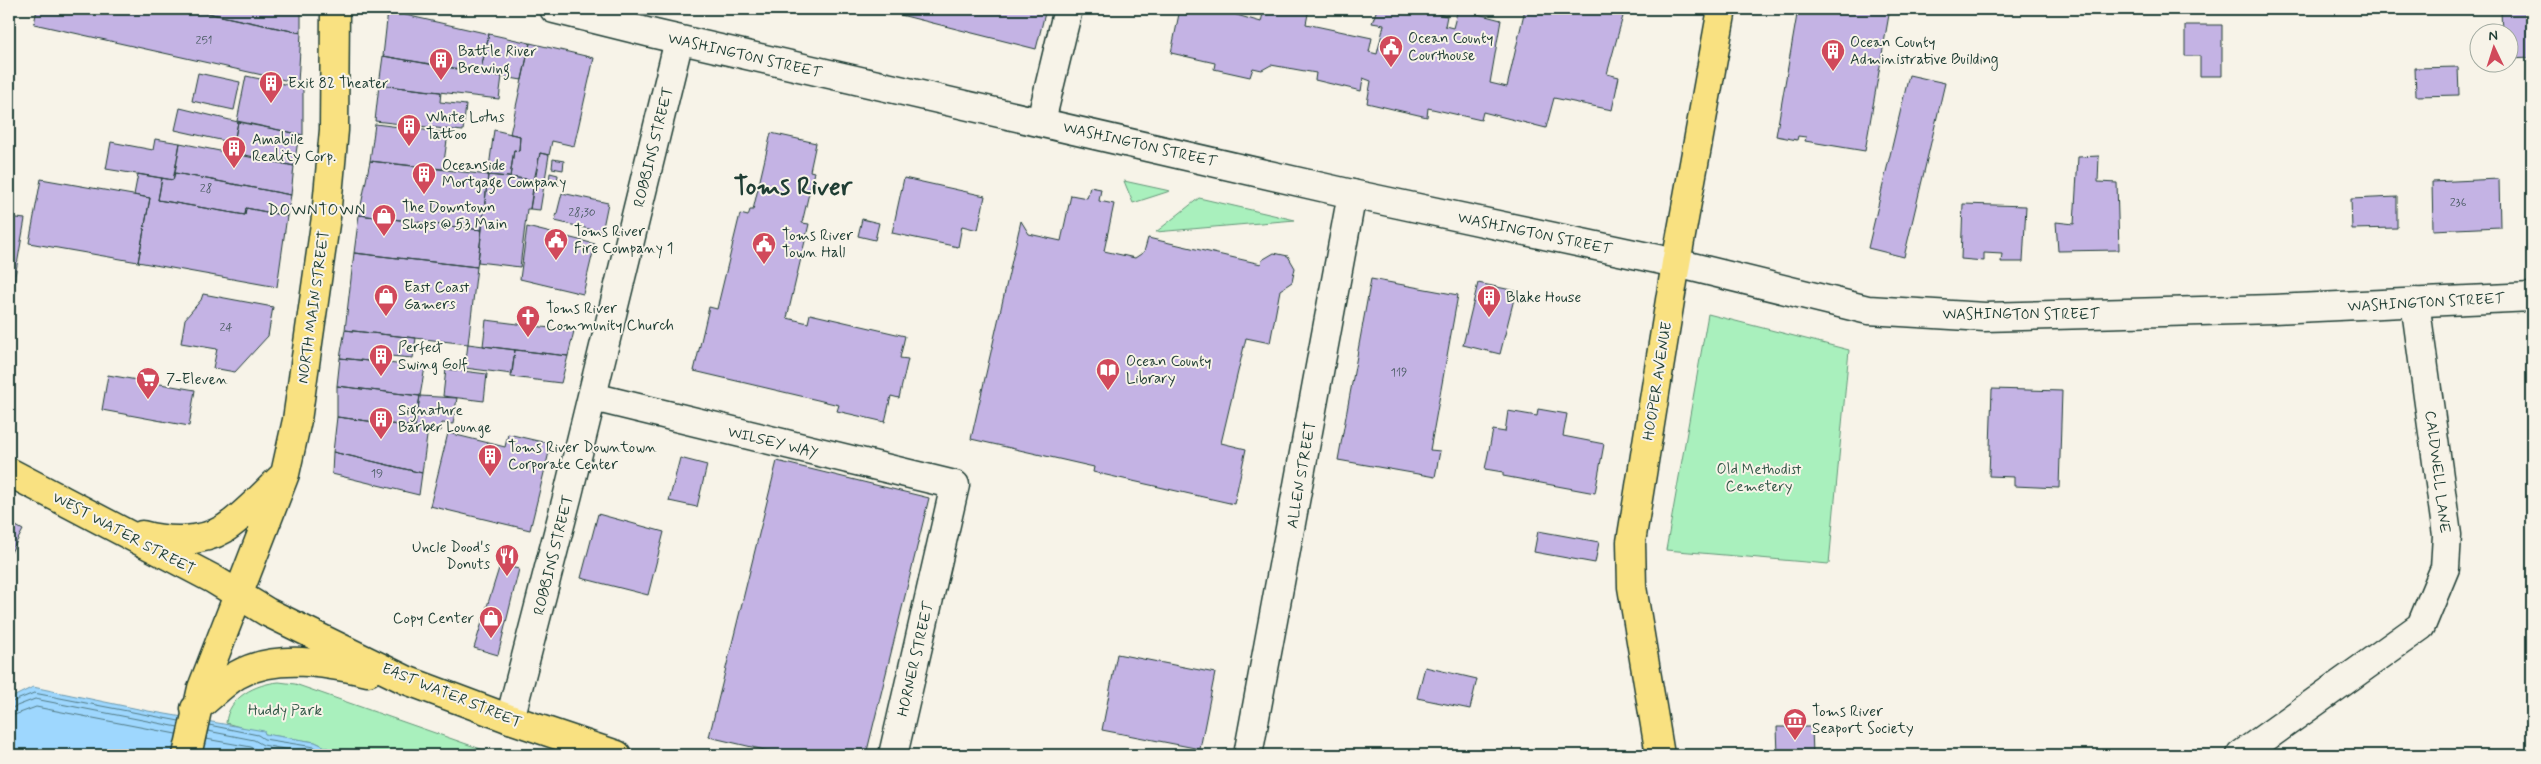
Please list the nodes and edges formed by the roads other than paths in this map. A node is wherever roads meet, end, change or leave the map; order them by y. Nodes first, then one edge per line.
1 (334, 9) edge
2 (554, 9) edge
3 (1068, 9) edge
4 (1722, 9) edge
5 (679, 40) junction
6 (1041, 121) junction
7 (1352, 194) junction
8 (1676, 263) junction
9 (2532, 297) edge
10 (2415, 302) junction
11 (593, 397) junction
12 (9, 472) edge
13 (285, 474) junction
14 (955, 485) joint
15 (104, 524) junction
16 (238, 596) junction
17 (406, 680) junction
18 (196, 709) junction
19 (510, 719) junction
20 (187, 755) edge
21 (617, 755) edge
22 (893, 755) edge
23 (1248, 755) edge
24 (1660, 755) edge
25 (2241, 755) edge

1 - 13 main road, NORTH MAIN STREET
2 - 5 street, WASHINGTON STREET
3 - 6 street
4 - 8 main road, HOOPER AVENUE
5 - 6 street, WASHINGTON STREET
5 - 11 street, ROBBINS STREET
6 - 7 street, WASHINGTON STREET
7 - 8 street, WASHINGTON STREET
7 - 23 street, ALLEN STREET
8 - 10 street, WASHINGTON STREET
8 - 24 main road, HOOPER AVENUE
9 - 10 street, WASHINGTON STREET
10 - 25 street, CALDWELL LANE
11 - 14 street, WILSEY WAY
11 - 19 street, ROBBINS STREET
12 - 15 main road, WEST WATER STREET
13 - 15 main road
13 - 16 main road, NORTH MAIN STREET
14 - 22 street, HORNER STREET
15 - 16 main road, WEST WATER STREET
16 - 17 main road, EAST WATER STREET
16 - 18 main road, NORTH MAIN STREET
17 - 18 main road
17 - 19 main road, EAST WATER STREET
18 - 20 main road, NORTH MAIN STREET
19 - 21 main road, EAST WATER STREET

